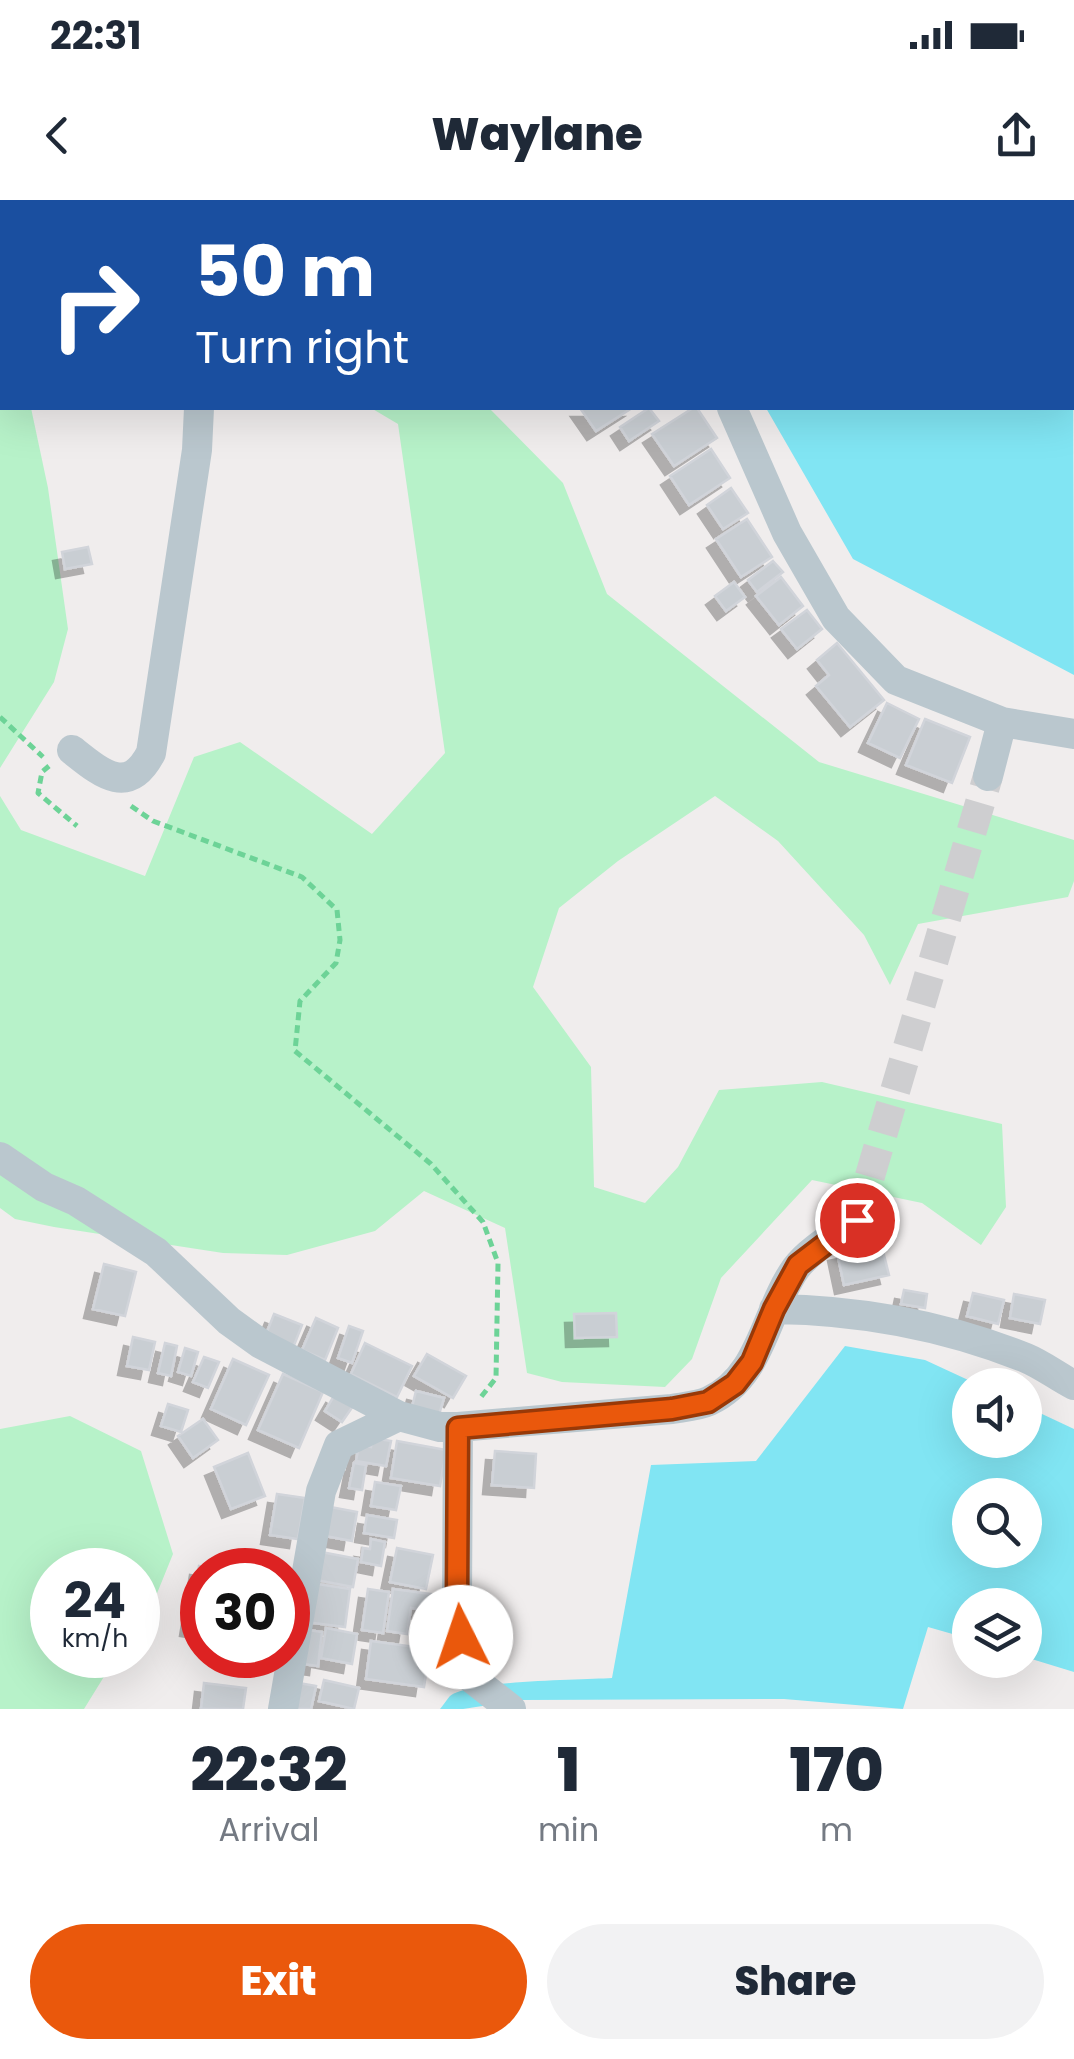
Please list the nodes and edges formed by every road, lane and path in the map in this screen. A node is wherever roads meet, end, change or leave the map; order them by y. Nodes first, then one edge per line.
1 (199, 410) edge
2 (733, 410) edge
3 (0, 717) edge
4 (1002, 722) junction
5 (1074, 734) edge
6 (61, 760) junction
7 (988, 776) tunnel mouth
8 (128, 804) dead end
9 (77, 826) dead end
10 (0, 1157) edge
11 (857, 1220) tunnel mouth
12 (774, 1309) junction
13 (1074, 1385) edge
14 (398, 1416) junction
15 (458, 1428) junction
16 (509, 1708) edge
17 (283, 1709) edge

1 - 6 street
2 - 4 street
3 - 6 path
4 - 5 street
4 - 7 street
6 - 9 path
8 - 15 path
10 - 14 street
11 - 12 street
12 - 13 street
12 - 15 street
14 - 15 street
14 - 17 street
15 - 16 street

